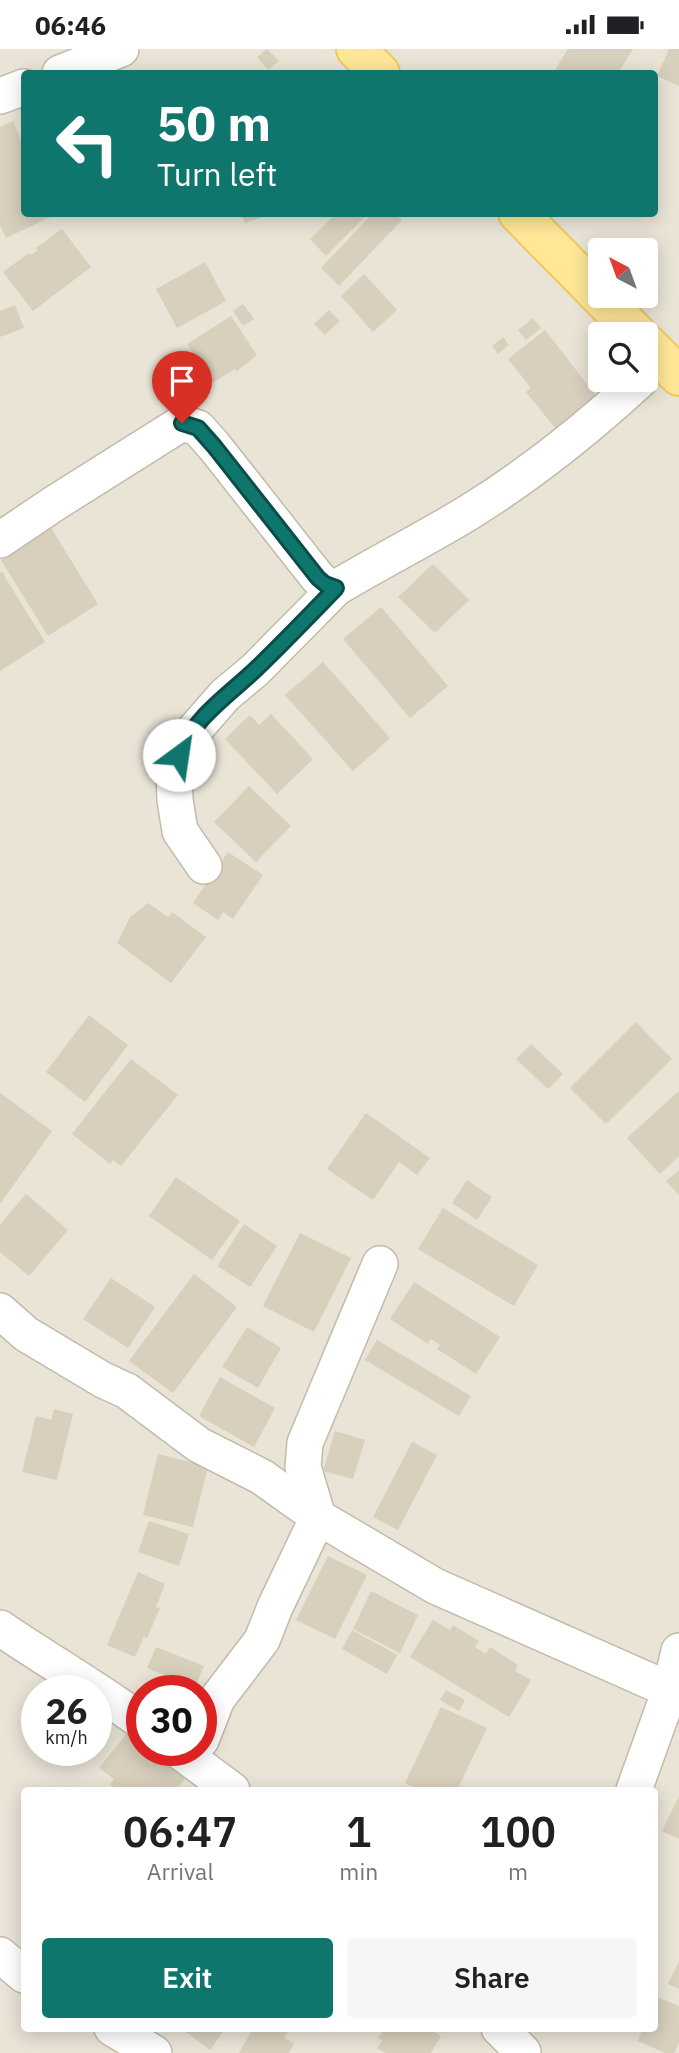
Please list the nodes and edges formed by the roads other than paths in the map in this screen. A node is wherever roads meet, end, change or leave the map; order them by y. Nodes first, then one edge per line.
1 (121, 49) edge
2 (356, 49) edge
3 (68, 70) edge
4 (377, 70) edge
5 (21, 88) edge
6 (0, 96) edge
7 (522, 217) edge
8 (616, 322) edge
9 (624, 392) edge
10 (0, 540) edge
11 (336, 588) junction
12 (204, 866) dead end
13 (380, 1264) dead end
14 (0, 1311) edge
15 (318, 1517) junction
16 (0, 1628) edge
17 (679, 1651) edge
18 (670, 1690) junction
19 (217, 1699) edge
20 (126, 1710) edge
21 (208, 1766) edge
22 (229, 1787) edge
23 (635, 1787) edge
24 (0, 1955) edge
25 (21, 1972) edge
26 (119, 2032) edge
27 (154, 2053) edge

1 - 3 street
2 - 4 main road
5 - 6 street
7 - 8 main road
9 - 11 street
10 - 11 street
11 - 12 street
13 - 15 street
14 - 15 street
15 - 18 street
15 - 19 street
16 - 20 street
17 - 18 street
18 - 23 street
21 - 22 street
24 - 25 street
26 - 27 street

